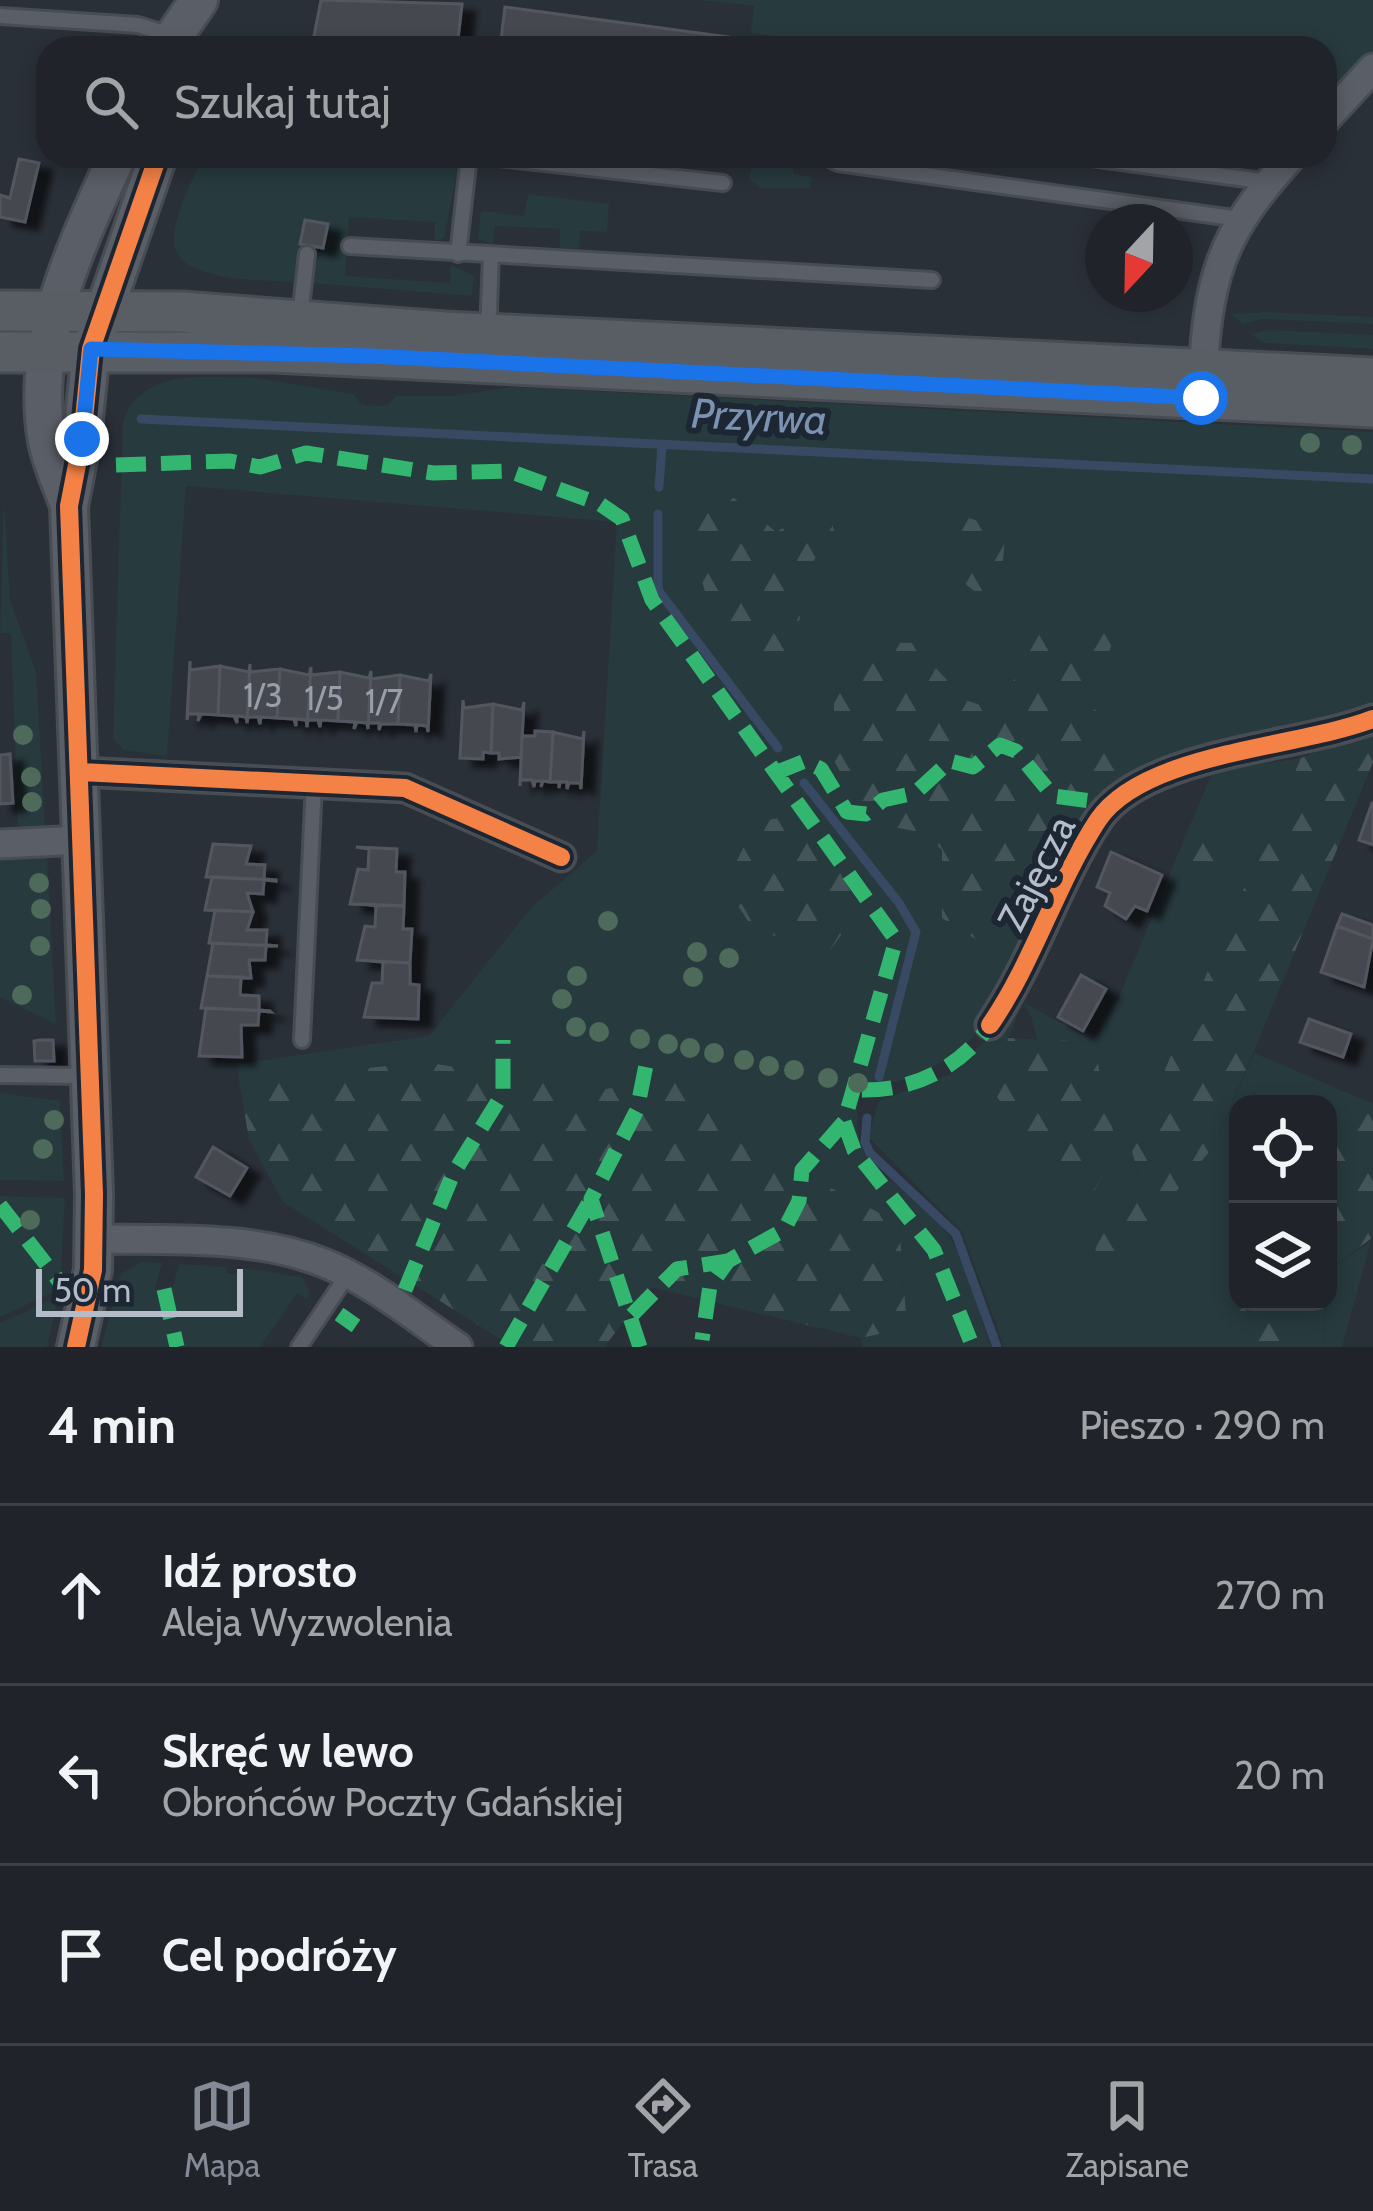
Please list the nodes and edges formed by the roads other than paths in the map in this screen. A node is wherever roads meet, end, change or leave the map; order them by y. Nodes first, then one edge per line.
1 (202, 0) edge
2 (0, 16) edge
3 (162, 36) edge
4 (183, 36) edge
5 (1373, 68) edge
6 (1337, 107) edge
7 (112, 168) edge
8 (154, 168) edge
9 (468, 168) edge
10 (589, 168) edge
11 (867, 168) edge
12 (1165, 168) edge
13 (1281, 168) edge
14 (1268, 182) junction
15 (723, 183) dead end
16 (1240, 219) junction
17 (350, 246) dead end
18 (307, 254) dead end
19 (458, 254) junction
20 (490, 255) junction
21 (932, 280) dead end
22 (53, 309) junction
23 (103, 310) junction
24 (0, 311) edge
25 (300, 322) junction
26 (487, 348) junction
27 (91, 349) junction
28 (47, 350) junction
29 (0, 352) edge
30 (1373, 378) edge
31 (1202, 383) junction
32 (1373, 407) edge
33 (69, 506) junction
34 (1373, 719) edge
35 (81, 772) junction
36 (314, 780) junction
37 (82, 840) junction
38 (0, 844) edge
39 (561, 857) dead end
40 (990, 1025) dead end
41 (302, 1040) dead end
42 (0, 1075) edge
43 (89, 1076) junction
44 (94, 1239) junction
45 (348, 1274) junction
46 (76, 1347) edge
47 (299, 1347) edge
48 (458, 1347) edge

1 - 4 street
2 - 3 lane
5 - 6 street
7 - 22 street
8 - 23 street
9 - 19 lane
10 - 15 lane
11 - 16 lane
12 - 14 lane
13 - 14 street
14 - 16 street
16 - 31 street
17 - 19 lane
18 - 25 lane
19 - 20 lane
20 - 21 lane
20 - 26 lane
22 - 23 main road
22 - 24 main road
22 - 28 street
23 - 25 main road
23 - 27 street
25 - 26 main road
26 - 27 main road
26 - 31 main road
27 - 28 main road
27 - 33 street
28 - 29 main road
28 - 33 street
30 - 31 main road
31 - 32 main road
33 - 35 street
34 - 40 street, Zajęcza
35 - 36 street
35 - 37 street
36 - 39 street
36 - 41 lane
37 - 38 street
37 - 43 street
42 - 43 lane
43 - 44 street
44 - 45 street
44 - 46 street
45 - 47 lane
45 - 48 street

